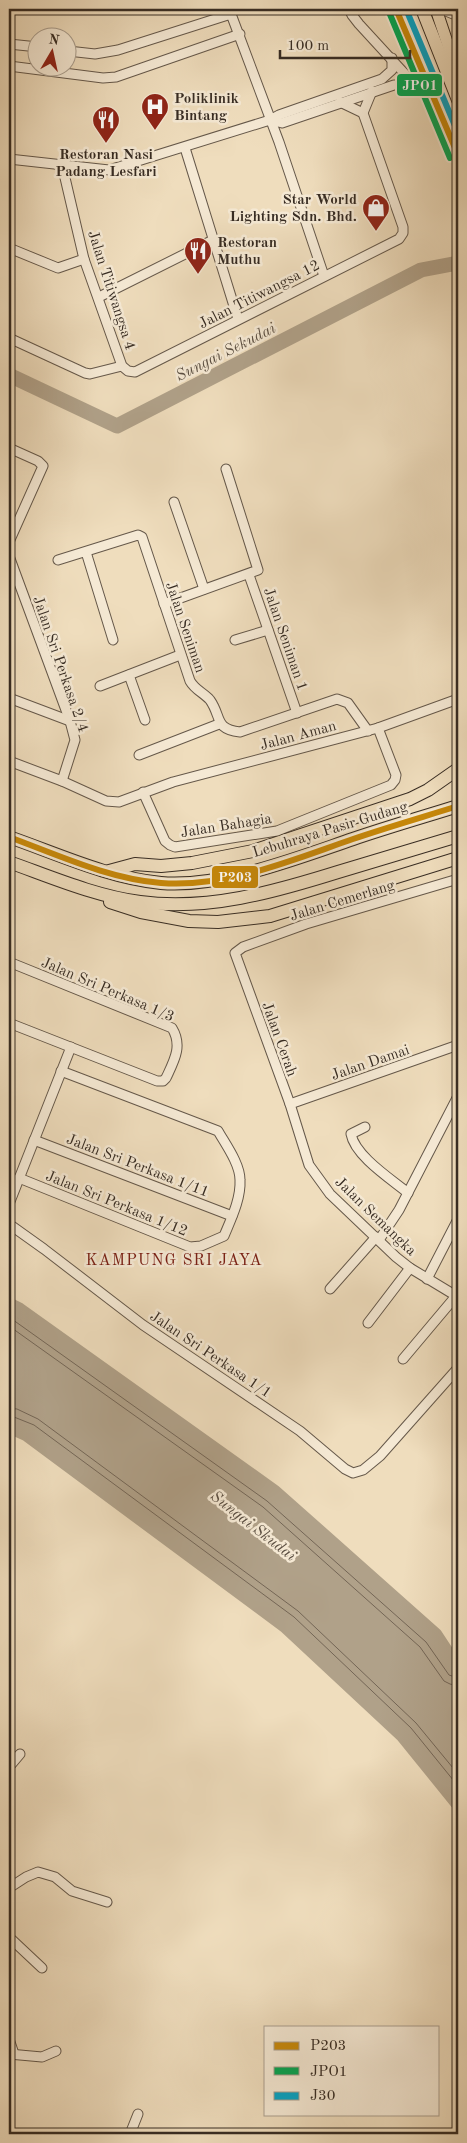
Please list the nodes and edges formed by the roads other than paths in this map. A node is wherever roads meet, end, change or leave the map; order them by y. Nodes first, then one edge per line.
1 (349, 9) edge
2 (422, 9) edge
3 (436, 9) edge
4 (441, 9) edge
5 (397, 10) edge
6 (458, 16) edge
7 (240, 34) junction
8 (458, 37) edge
9 (9, 44) edge
10 (28, 46) edge
11 (78, 51) edge
12 (392, 58) junction
13 (9, 66) edge
14 (455, 66) junction
15 (458, 84) edge
16 (415, 85) junction
17 (372, 91) junction
18 (433, 94) junction
19 (458, 100) edge
20 (340, 102) junction
21 (363, 113) junction
22 (270, 120) junction
23 (185, 148) junction
24 (458, 155) edge
25 (9, 159) edge
26 (62, 165) junction
27 (213, 240) junction
28 (9, 248) edge
29 (84, 259) junction
30 (324, 276) junction
31 (98, 297) junction
32 (238, 319) junction
33 (9, 338) edge
34 (122, 366) junction
35 (9, 448) edge
36 (226, 469) dead end
37 (174, 502) dead end
38 (9, 542) edge
39 (86, 552) junction
40 (9, 556) edge
41 (58, 560) dead end
42 (249, 575) junction
43 (204, 589) junction
44 (164, 604) junction
45 (268, 630) junction
46 (113, 640) dead end
47 (235, 640) dead end
48 (180, 655) junction
49 (128, 675) junction
50 (100, 686) dead end
51 (9, 698) edge
52 (458, 699) edge
53 (297, 712) junction
54 (145, 720) dead end
55 (70, 721) junction
56 (219, 724) junction
57 (378, 728) junction
58 (368, 731) junction
59 (139, 754) dead end
60 (9, 761) edge
61 (458, 769) edge
62 (62, 781) junction
63 (143, 792) junction
64 (458, 806) edge
65 (9, 836) edge
66 (458, 836) edge
67 (458, 858) edge
68 (9, 862) edge
69 (106, 871) junction
70 (458, 879) edge
71 (96, 892) junction
72 (236, 953) joint
73 (9, 962) edge
74 (9, 1023) edge
75 (458, 1045) edge
76 (71, 1047) junction
77 (61, 1071) junction
78 (458, 1096) edge
79 (290, 1104) junction
80 (365, 1127) dead end
81 (300, 1134) joint
82 (34, 1140) junction
83 (19, 1178) junction
84 (408, 1193) junction
85 (9, 1204) edge
86 (232, 1216) junction
87 (458, 1219) edge
88 (9, 1224) edge
89 (377, 1239) junction
90 (410, 1268) junction
91 (427, 1278) junction
92 (330, 1289) dead end
93 (457, 1297) edge
94 (368, 1323) dead end
95 (402, 1359) dead end
96 (458, 1368) edge
97 (455, 1380) edge
98 (20, 1754) dead end
99 (9, 1767) edge
100 (9, 1888) edge
101 (107, 1902) dead end
102 (9, 1937) edge
103 (42, 1968) dead end
104 (9, 2038) edge
105 (56, 2052) dead end
106 (12, 2054) edge
107 (138, 2114) dead end
108 (130, 2134) edge

1 - 12 street
2 - 19 highway
3 - 14 main road
4 - 6 street
5 - 18 highway
7 - 11 street
7 - 13 street
7 - 22 street
8 - 14 street
9 - 10 street
12 - 16 street
12 - 22 street
14 - 15 main road
16 - 17 street
16 - 18 street
17 - 20 street
17 - 21 street
18 - 24 highway
20 - 21 street
20 - 22 street
21 - 30 street, Jalan Titiwangsa 12
22 - 23 street
22 - 30 street
23 - 26 street
23 - 27 street
25 - 26 street
26 - 29 street, Jalan Titiwangsa 4
27 - 31 street
27 - 32 street
28 - 29 street
29 - 31 street, Jalan Titiwangsa 4
30 - 32 street, Jalan Titiwangsa 12
31 - 34 street, Jalan Titiwangsa 4
32 - 34 street, Jalan Titiwangsa 12
33 - 34 street, Jalan Titiwangsa 12
35 - 38 street
36 - 42 street
37 - 43 street
39 - 41 street, Jalan Seniman
39 - 44 street, Jalan Seniman
39 - 46 street
40 - 55 street, Jalan Sri Perkasa 2/4
42 - 43 street
42 - 45 street, Jalan Seniman 1
43 - 44 street
44 - 48 street, Jalan Seniman
45 - 47 street
45 - 53 street, Jalan Seniman 1
48 - 49 street
48 - 56 street, Jalan Seniman
49 - 50 street
49 - 54 street
51 - 55 street
52 - 57 street, Jalan Aman
53 - 56 street
53 - 58 street
55 - 62 street, Jalan Sri Perkasa 2/4
56 - 59 street
57 - 58 street, Jalan Aman
57 - 63 street, Jalan Bahagia
58 - 63 street, Jalan Aman
60 - 62 street
61 - 69 highway
62 - 63 street, Jalan Aman
64 - 69 highway, Lebuhraya Pasir Gudang
65 - 69 highway, Lebuhraya Pasir Gudang
66 - 71 highway
67 - 71 highway
68 - 71 highway
70 - 72 street, Jalan Cemerlang
72 - 79 street, Jalan Cerah
73 - 76 street, Jalan Sri Perkasa 1/3
74 - 76 street
75 - 79 street, Jalan Damai
76 - 77 street
77 - 82 street
77 - 86 street, Jalan Sri Perkasa 1/12
78 - 84 street
79 - 81 street, Jalan Cerah
80 - 84 street
81 - 89 street, Jalan Semangka
82 - 83 street
82 - 86 street, Jalan Sri Perkasa 1/11
83 - 85 street
83 - 86 street, Jalan Sri Perkasa 1/12
84 - 89 street
87 - 91 street
88 - 97 street, Jalan Sri Perkasa 1/1
89 - 90 street, Jalan Semangka
89 - 92 street
90 - 91 street, Jalan Semangka
90 - 94 street
91 - 93 street, Jalan Semangka
93 - 95 street
96 - 97 street, Jalan Sri Perkasa 1/1
98 - 99 street
100 - 101 street
102 - 103 street
104 - 106 street
105 - 106 street
107 - 108 street

